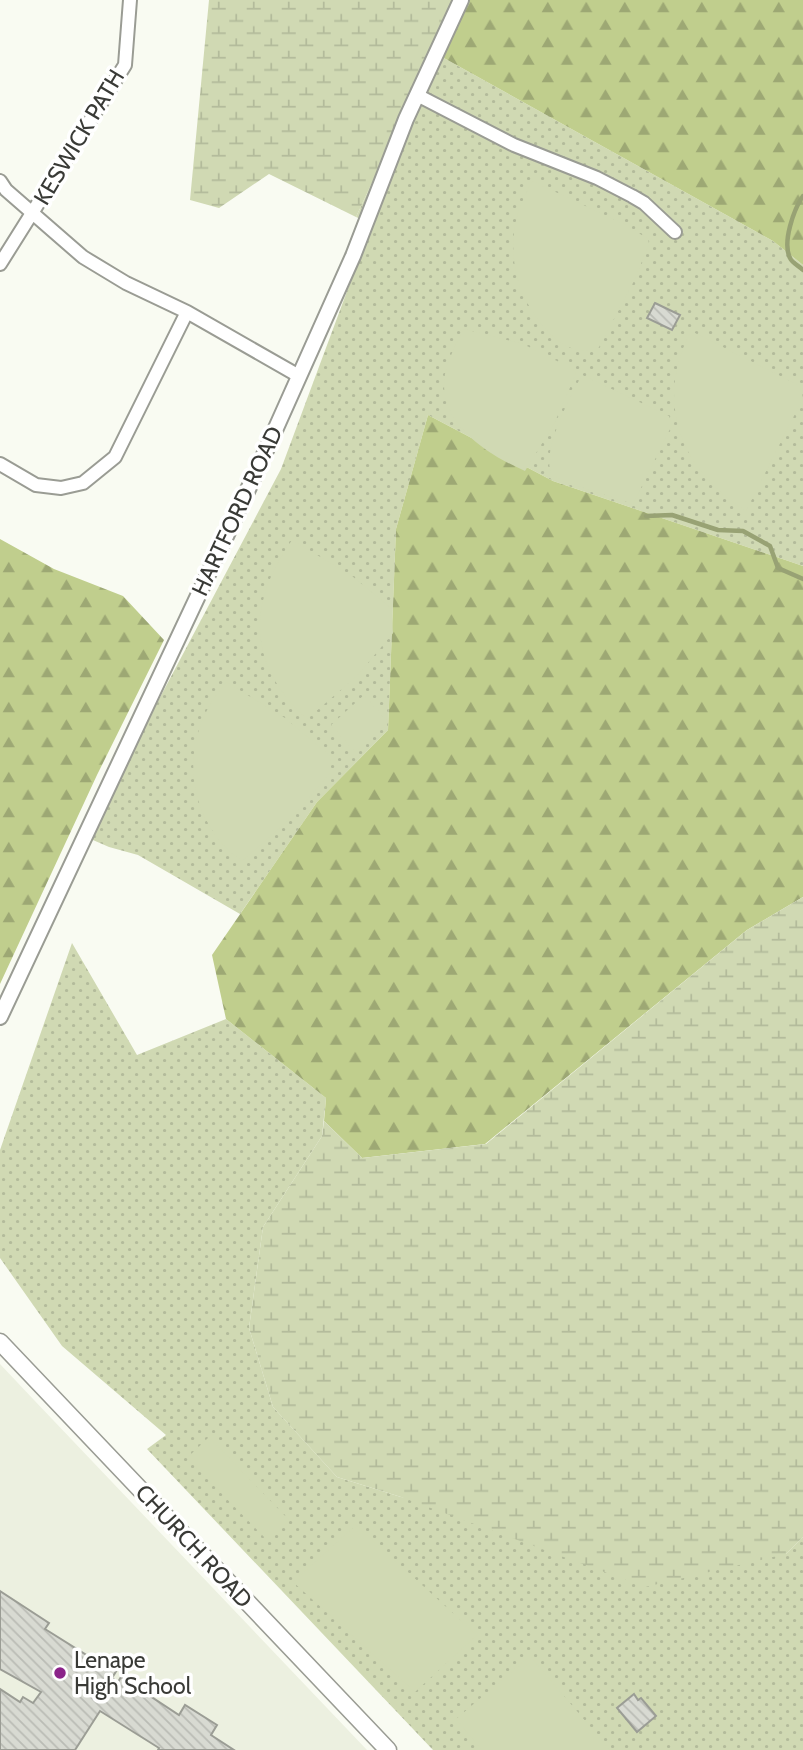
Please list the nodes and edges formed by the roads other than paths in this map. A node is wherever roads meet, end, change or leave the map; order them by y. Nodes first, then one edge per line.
1 (130, 0) edge
2 (461, 0) edge
3 (417, 95) junction
4 (0, 181) edge
5 (32, 214) junction
6 (675, 232) dead end
7 (0, 264) edge
8 (187, 312) junction
9 (299, 376) junction
10 (0, 464) edge
11 (0, 1017) edge
12 (0, 1342) edge
13 (387, 1750) edge

1 - 5 street, KESWICK PATH
2 - 3 street, HARTFORD ROAD
3 - 6 street
3 - 9 street, HARTFORD ROAD
4 - 5 street
5 - 7 street, KESWICK PATH
5 - 8 street
8 - 9 street
8 - 10 street
9 - 11 street, HARTFORD ROAD
12 - 13 main road, CHURCH ROAD

